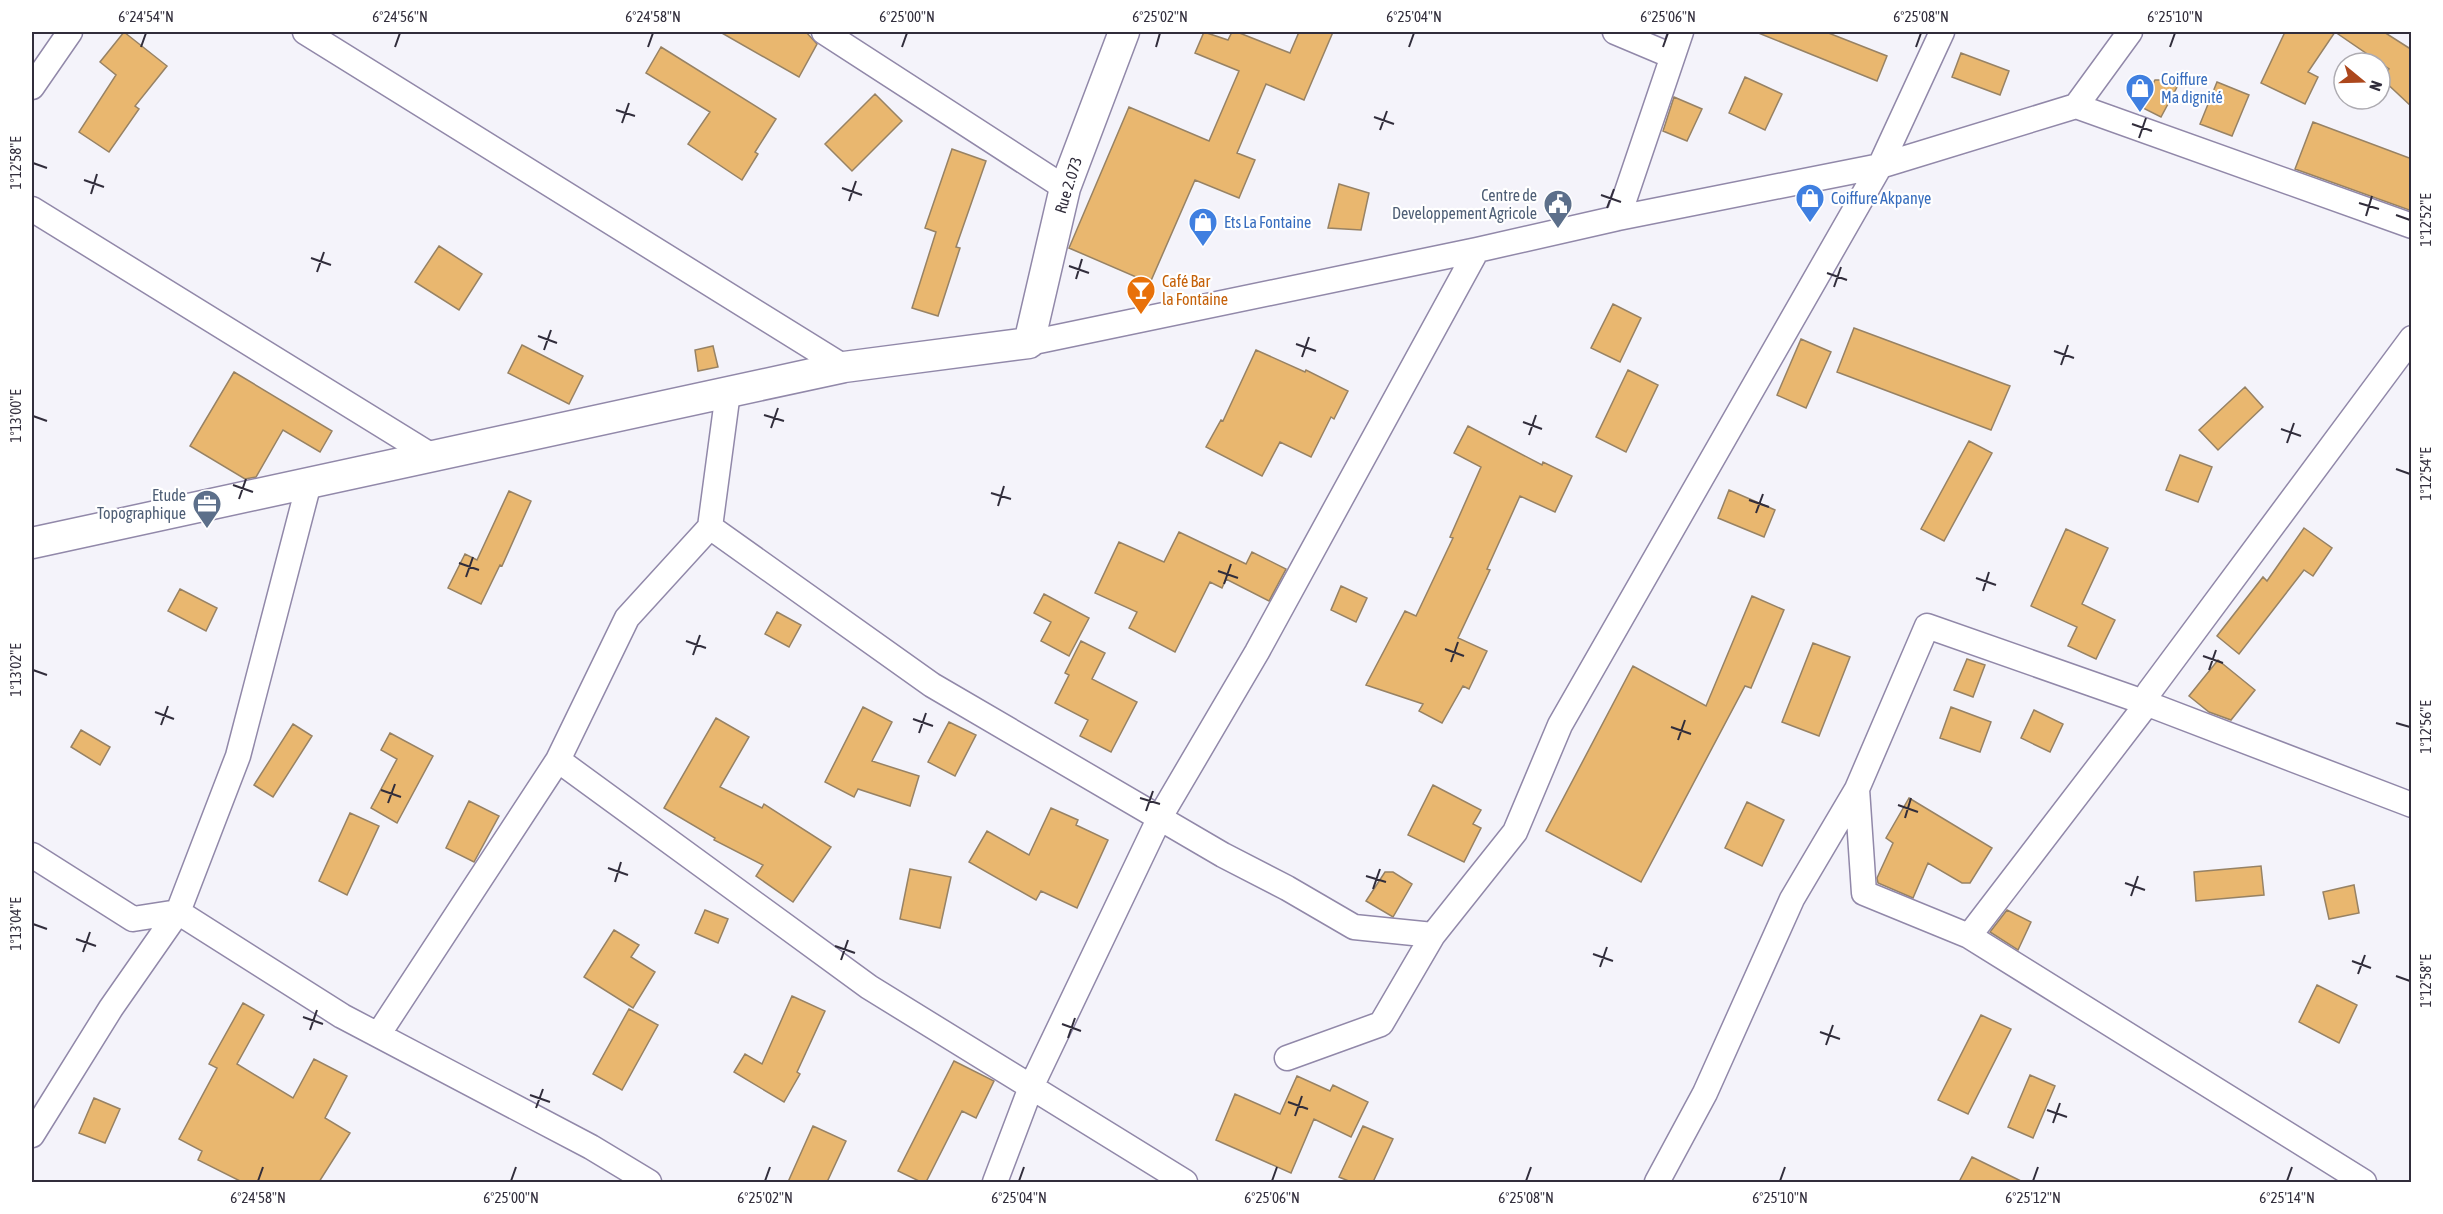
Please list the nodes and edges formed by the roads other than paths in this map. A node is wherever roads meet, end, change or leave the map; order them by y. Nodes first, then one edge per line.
1 (70, 32) edge
2 (305, 32) edge
3 (824, 32) edge
4 (1124, 32) edge
5 (1615, 32) edge
6 (1680, 32) edge
7 (1942, 32) edge
8 (2130, 32) edge
9 (1672, 56) junction
10 (32, 87) edge
11 (2076, 106) junction
12 (1880, 166) junction
13 (1065, 188) junction
14 (32, 209) edge
15 (1618, 218) junction
16 (2412, 226) edge
17 (1477, 250) junction
18 (2412, 338) edge
19 (1029, 343) junction
20 (844, 367) junction
21 (728, 392) junction
22 (432, 456) junction
23 (309, 483) junction
24 (710, 527) junction
25 (32, 543) edge
26 (2146, 705) junction
27 (558, 760) junction
28 (1857, 789) junction
29 (2412, 805) edge
30 (1160, 817) junction
31 (32, 855) edge
32 (177, 912) junction
33 (1433, 935) junction
34 (1969, 936) junction
35 (378, 1035) junction
36 (1287, 1058) dead end
37 (1031, 1087) junction
38 (32, 1135) edge
39 (648, 1182) edge
40 (995, 1182) edge
41 (1185, 1182) edge
42 (1657, 1182) edge
43 (2364, 1182) edge

1 - 10 street
2 - 20 street
3 - 13 street
4 - 13 street, Rue 2.073
5 - 9 street
6 - 9 street
7 - 12 street
8 - 11 street
9 - 15 street
11 - 12 street
11 - 16 street
12 - 15 street
12 - 33 street
13 - 19 street, Rue 2.073
14 - 22 street
15 - 17 street
17 - 19 street
17 - 30 street
18 - 26 street
19 - 20 street
20 - 21 street
21 - 22 street
21 - 24 street
22 - 23 street
23 - 25 street
23 - 32 street
24 - 27 street
24 - 30 street
26 - 28 street
26 - 29 street
26 - 34 street
27 - 35 street
27 - 37 street
28 - 34 street
28 - 42 street
30 - 33 street
30 - 37 street
31 - 32 street
32 - 35 street
32 - 38 street
33 - 36 street
34 - 43 street
35 - 39 street
37 - 40 street
37 - 41 street

